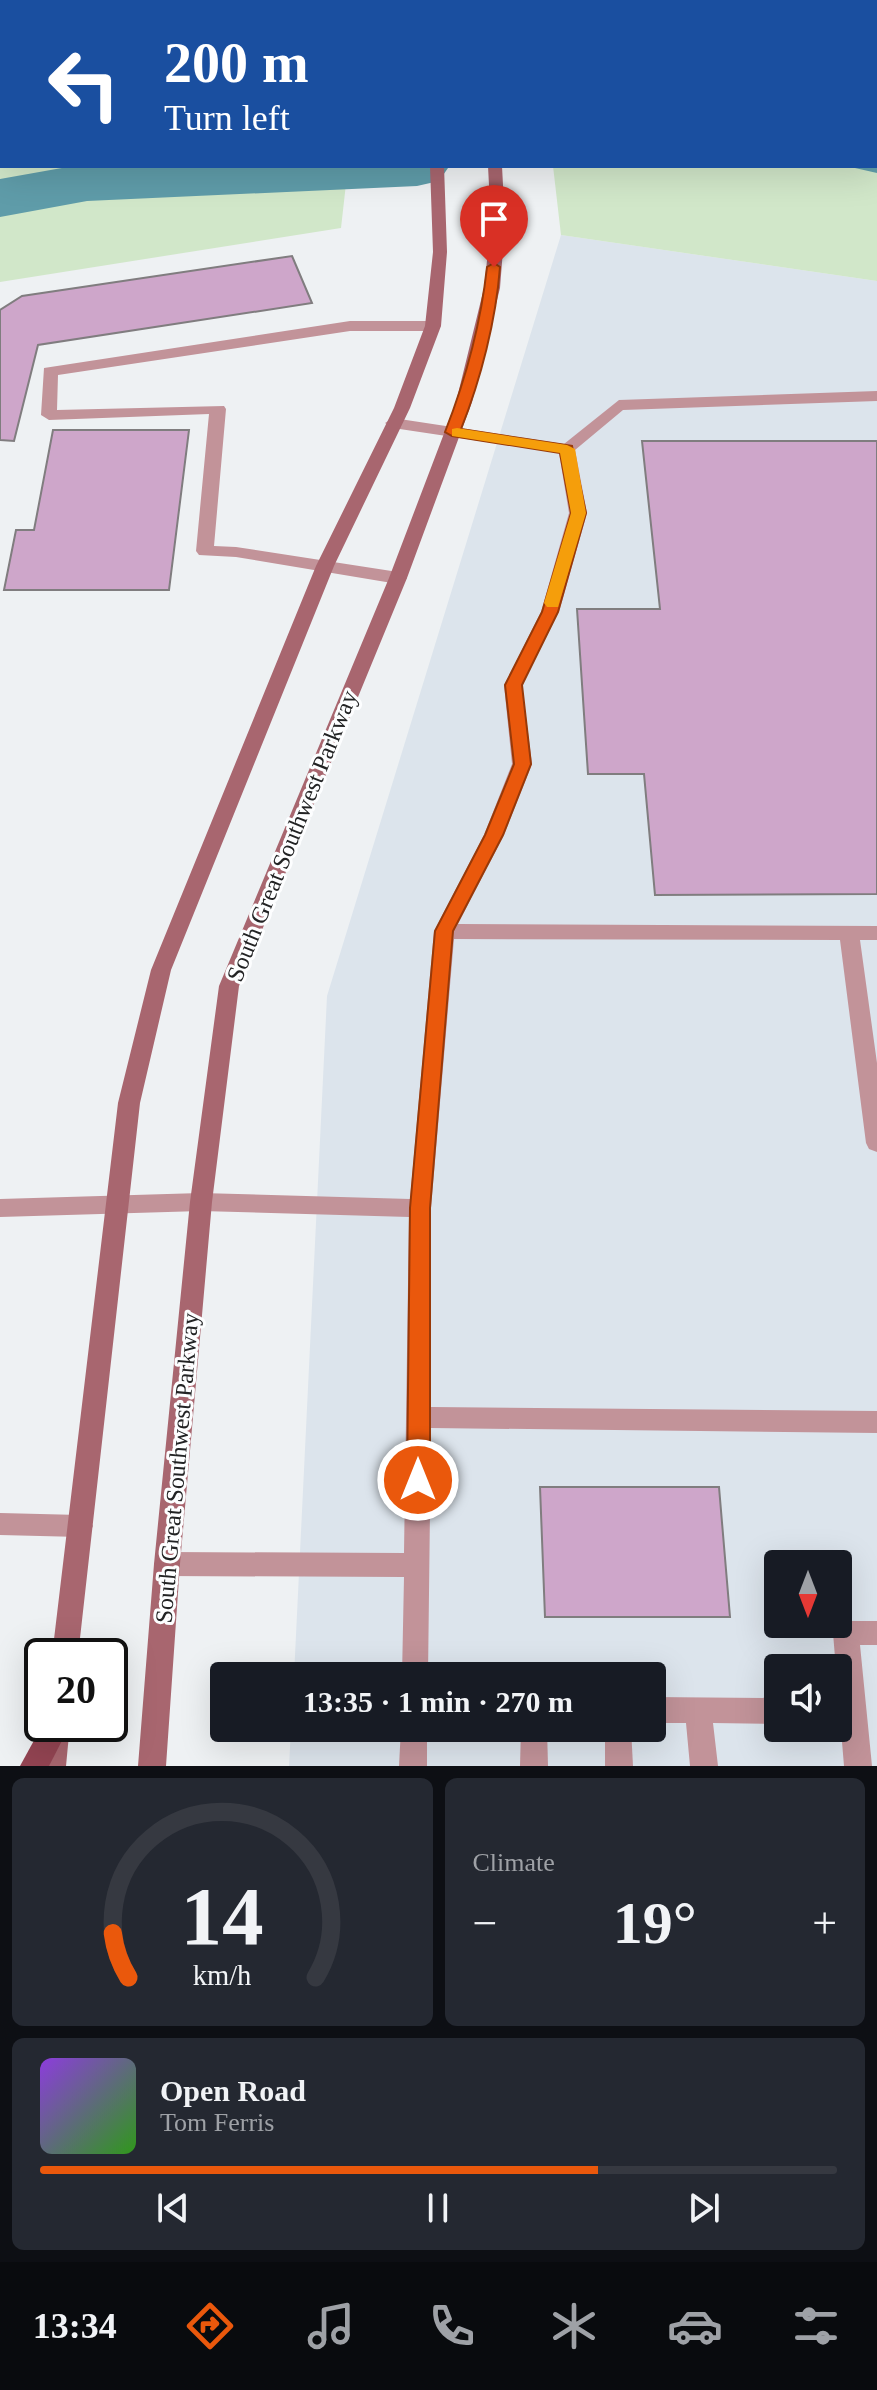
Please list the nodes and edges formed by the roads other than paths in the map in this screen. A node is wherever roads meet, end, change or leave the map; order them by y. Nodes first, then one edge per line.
1 (437, 168) edge
2 (495, 168) edge
3 (433, 326) junction
4 (877, 396) edge
5 (393, 423) junction
6 (452, 432) junction
7 (567, 449) junction
8 (325, 566) junction
9 (398, 578) junction
10 (444, 931) junction
11 (849, 933) junction
12 (877, 933) edge
13 (877, 1143) edge
14 (201, 1202) junction
15 (119, 1203) junction
16 (0, 1208) edge
17 (420, 1208) junction
18 (419, 1417) junction
19 (877, 1422) edge
20 (0, 1524) edge
21 (80, 1526) junction
22 (167, 1564) junction
23 (417, 1565) junction
24 (877, 1633) edge
25 (67, 1638) edge
26 (846, 1654) edge
27 (415, 1662) edge
28 (666, 1710) edge
29 (698, 1710) junction
30 (764, 1711) edge
31 (852, 1741) edge
32 (47, 1742) edge
33 (55, 1742) edge
34 (414, 1742) edge
35 (534, 1742) edge
36 (618, 1742) edge
37 (34, 1766) edge
38 (52, 1766) edge
39 (152, 1766) edge
40 (413, 1766) edge
41 (534, 1766) edge
42 (619, 1766) edge
43 (704, 1766) edge
44 (858, 1766) edge

1 - 3 main road
2 - 6 main road, South Great Southwest Parkway
3 - 5 main road
3 - 8 lane
4 - 7 lane
5 - 6 lane
5 - 8 main road
6 - 7 lane
6 - 9 main road, South Great Southwest Parkway
7 - 10 lane
8 - 9 lane
8 - 15 main road
9 - 14 main road, South Great Southwest Parkway
10 - 11 lane
10 - 17 lane
11 - 12 lane
11 - 13 lane
14 - 15 lane
14 - 17 lane
14 - 22 main road, South Great Southwest Parkway
15 - 16 lane
15 - 21 main road
17 - 18 lane
18 - 19 lane
18 - 23 lane
20 - 21 lane
21 - 25 main road
22 - 23 lane
22 - 39 main road, South Great Southwest Parkway
23 - 27 lane
24 - 26 lane
28 - 29 lane
29 - 30 lane
29 - 43 lane
31 - 44 lane
32 - 37 main road
33 - 38 main road
34 - 40 lane
35 - 41 lane
36 - 42 lane

